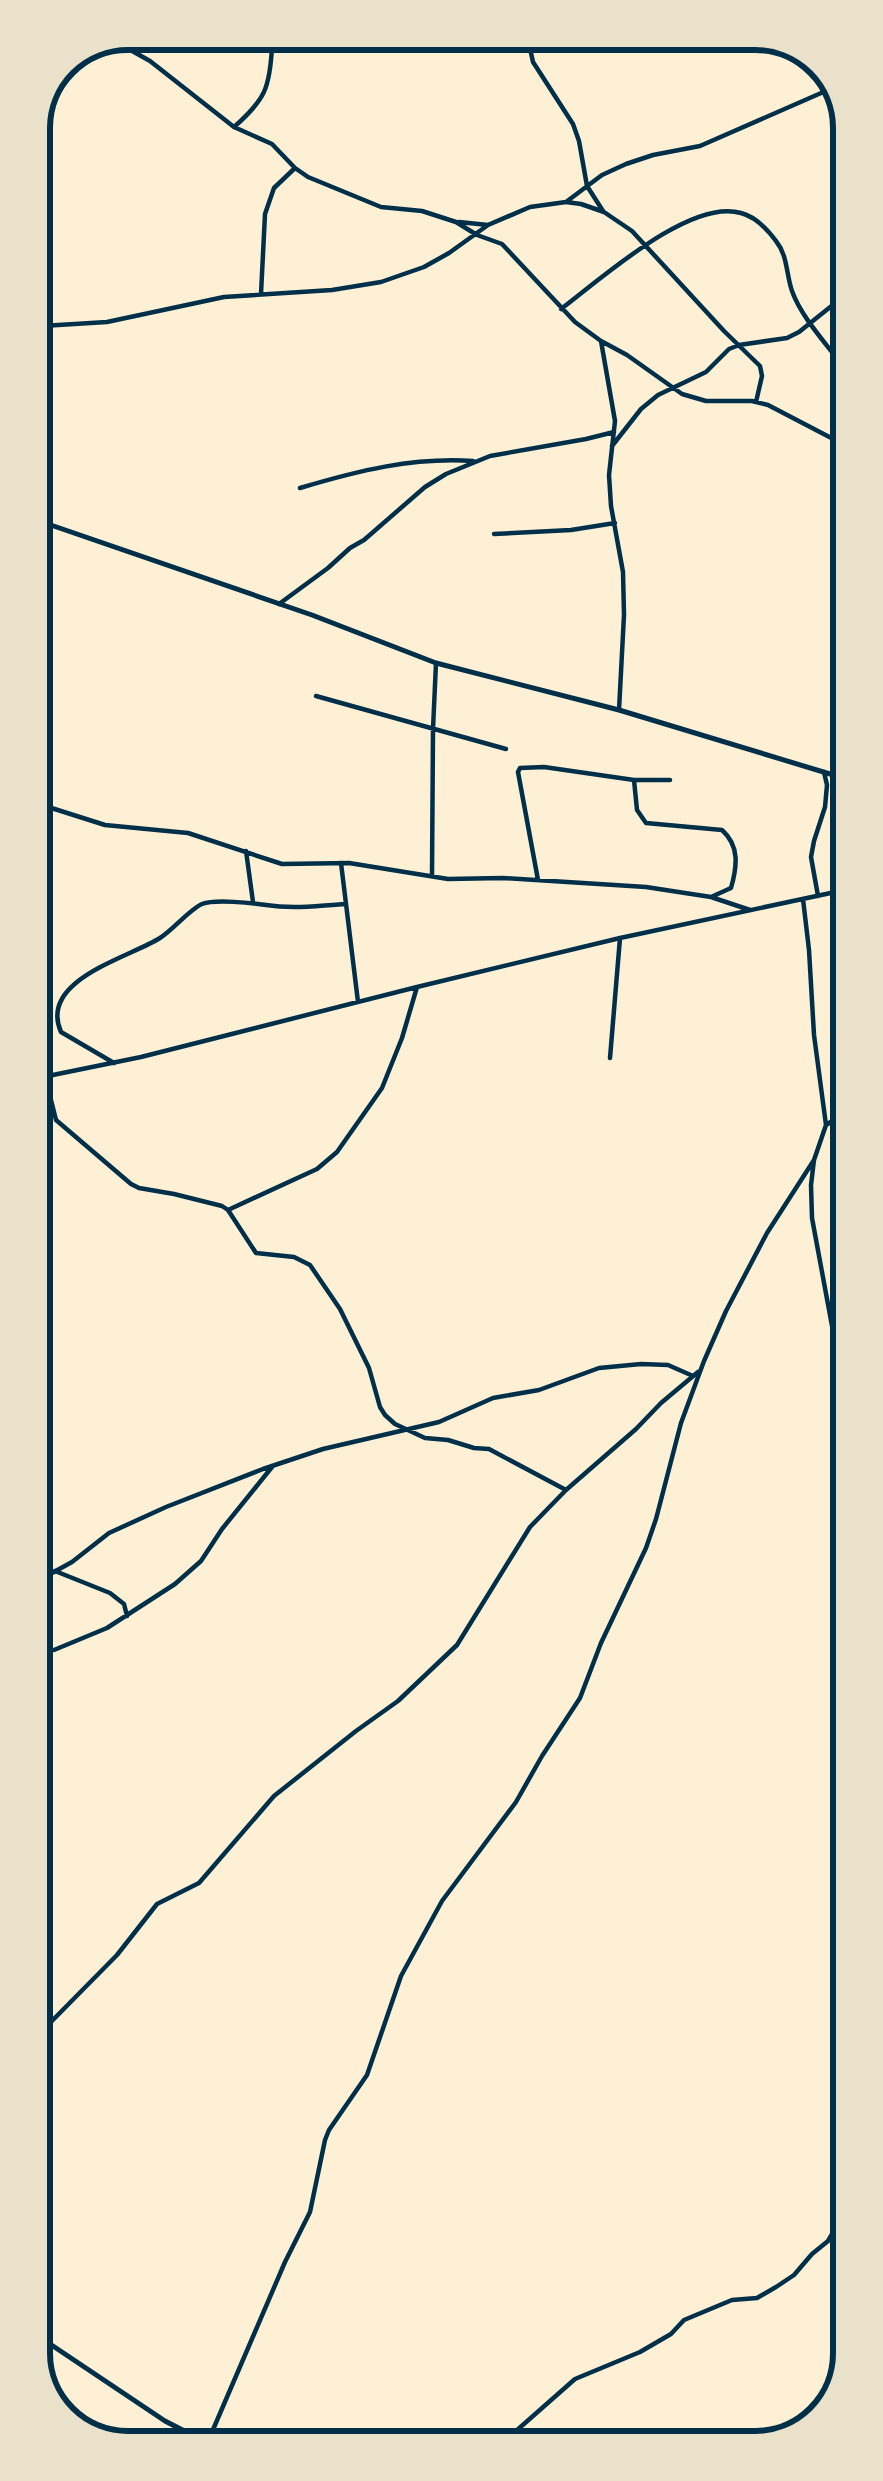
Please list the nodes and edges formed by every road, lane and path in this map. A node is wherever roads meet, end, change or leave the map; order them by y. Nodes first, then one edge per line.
1 (129, 50) edge
2 (272, 50) edge
3 (530, 50) edge
4 (823, 91) edge
5 (234, 127) junction
6 (295, 168) junction
7 (587, 186) junction
8 (566, 202) junction
9 (604, 212) junction
10 (456, 222) junction
11 (488, 225) junction
12 (477, 235) junction
13 (645, 245) junction
14 (261, 294) junction
15 (833, 305) edge
16 (561, 308) junction
17 (810, 322) junction
18 (50, 326) edge
19 (601, 341) junction
20 (739, 345) junction
21 (833, 353) edge
22 (671, 388) junction
23 (756, 402) junction
24 (614, 432) junction
25 (833, 439) edge
26 (612, 446) junction
27 (474, 461) junction
28 (300, 488) dead end
29 (615, 524) junction
30 (50, 525) edge
31 (494, 534) dead end
32 (279, 604) junction
33 (436, 663) junction
34 (316, 696) dead end
35 (619, 710) junction
36 (433, 729) junction
37 (506, 749) dead end
38 (824, 772) junction
39 (833, 775) edge
40 (634, 780) junction
41 (670, 780) dead end
42 (50, 808) edge
43 (246, 851) junction
44 (341, 863) junction
45 (432, 876) junction
46 (538, 880) junction
47 (833, 893) edge
48 (818, 896) junction
49 (711, 897) junction
50 (803, 899) junction
51 (253, 902) junction
52 (346, 904) junction
53 (751, 910) junction
54 (620, 938) junction
55 (417, 987) junction
56 (358, 1002) junction
57 (610, 1058) dead end
58 (114, 1063) junction
59 (50, 1076) edge
60 (50, 1096) edge
61 (833, 1120) edge
62 (826, 1125) junction
63 (814, 1160) junction
64 (228, 1210) junction
65 (833, 1331) edge
66 (699, 1372) junction
67 (693, 1376) junction
68 (408, 1431) junction
69 (272, 1466) junction
70 (566, 1490) junction
71 (55, 1571) junction
72 (50, 1574) edge
73 (127, 1616) junction
74 (54, 1650) dead end
75 (50, 2023) edge
76 (833, 2233) edge
77 (50, 2344) edge
78 (184, 2431) edge
79 (212, 2431) edge
80 (516, 2431) edge

1 - 5 street
2 - 5 street
3 - 7 street
4 - 7 street
5 - 6 street
6 - 10 street
6 - 14 street
7 - 8 street
7 - 9 street
8 - 9 street
8 - 11 street
9 - 13 street
10 - 11 street
10 - 12 street
11 - 12 street
12 - 14 street
12 - 16 street
13 - 16 street
13 - 17 street
13 - 20 street
14 - 18 street
15 - 17 street
16 - 19 street
17 - 20 street
17 - 21 street
19 - 22 street
19 - 24 street
20 - 22 street
20 - 23 street
22 - 23 street
22 - 26 street
23 - 25 street
24 - 26 street
24 - 27 street
26 - 29 street
27 - 28 street
27 - 32 street
29 - 31 street
29 - 35 street
30 - 32 street
32 - 33 street
33 - 35 street
33 - 36 street
34 - 36 street
35 - 38 street
36 - 37 street
36 - 45 street
38 - 39 street
38 - 48 street
40 - 41 street
40 - 46 street
40 - 49 street
42 - 43 street
43 - 44 street
43 - 51 street
44 - 45 street
44 - 52 street
45 - 46 street
46 - 49 street
47 - 48 street
48 - 50 street
49 - 53 street
50 - 53 street
50 - 62 street
51 - 52 street
51 - 58 street
52 - 56 street
53 - 54 street
54 - 55 street
54 - 57 street
55 - 56 street
55 - 64 street
56 - 58 street
58 - 59 street
60 - 64 street
61 - 62 street
62 - 63 street
63 - 65 street
63 - 66 street
64 - 68 street
66 - 67 street
66 - 79 street
67 - 68 street
67 - 70 street
68 - 69 street
68 - 70 street
69 - 71 street
69 - 73 street
70 - 75 street
71 - 72 street
71 - 73 street
73 - 74 street
76 - 80 street
77 - 78 street

